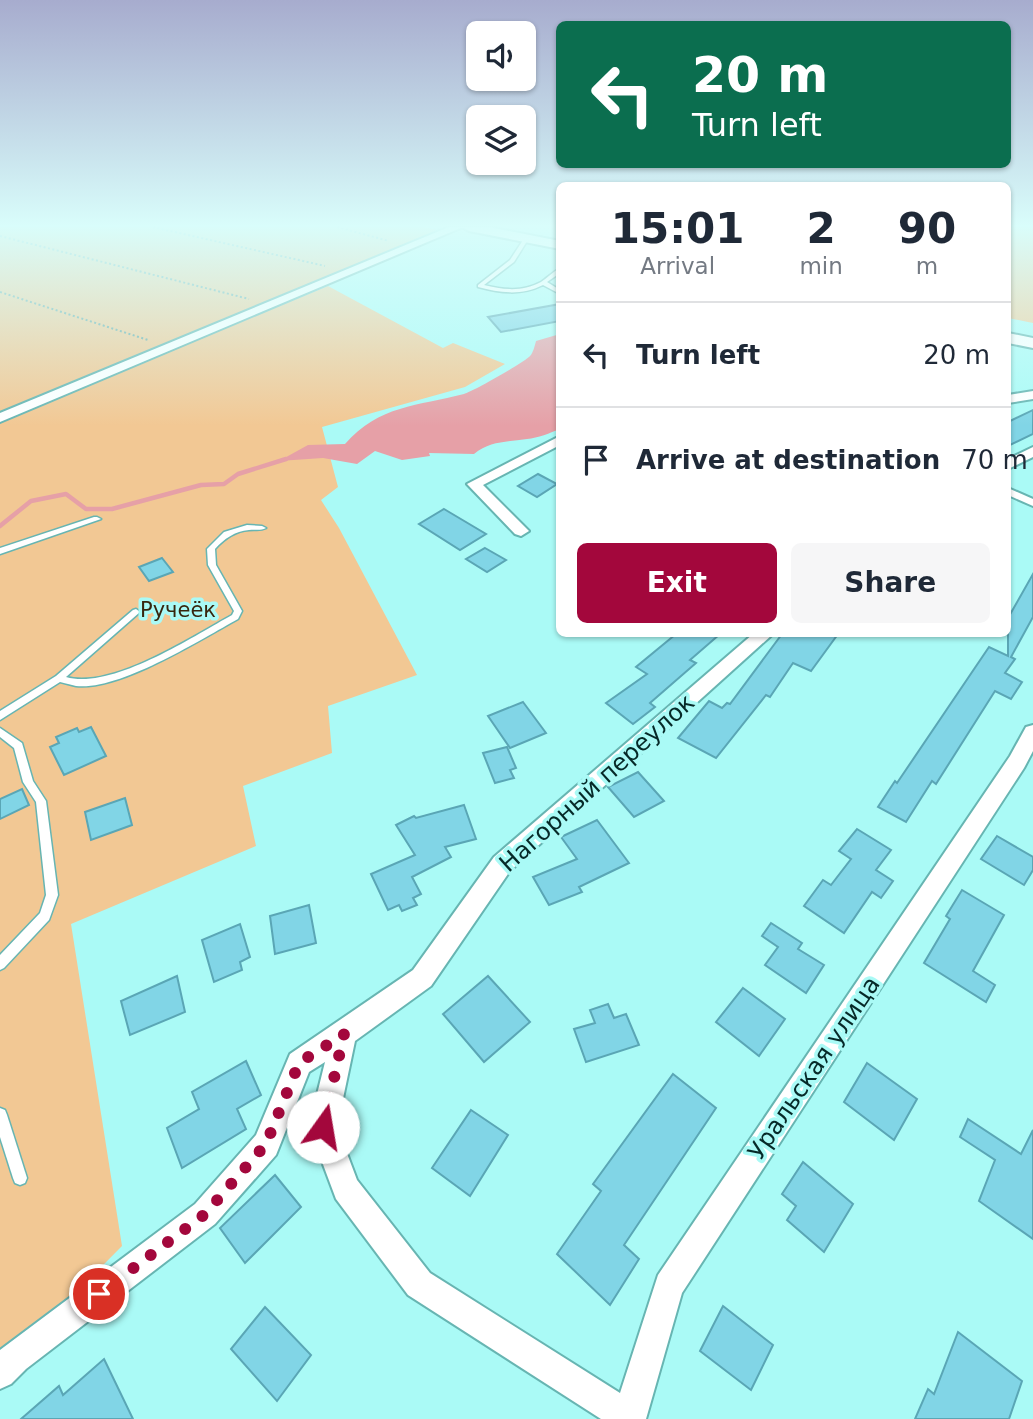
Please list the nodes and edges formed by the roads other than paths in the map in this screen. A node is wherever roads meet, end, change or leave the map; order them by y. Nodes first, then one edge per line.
1 (300, 293) edge
2 (1011, 339) edge
3 (1033, 343) edge
4 (1033, 395) edge
5 (1011, 399) edge
6 (0, 418) edge
7 (556, 442) edge
8 (1033, 451) edge
9 (1011, 463) edge
10 (1011, 492) edge
11 (1033, 503) edge
12 (97, 519) dead end
13 (262, 528) dead end
14 (522, 531) dead end
15 (0, 551) edge
16 (136, 612) dead end
17 (761, 637) edge
18 (59, 678) junction
19 (0, 716) edge
20 (0, 732) edge
21 (1033, 732) edge
22 (0, 964) edge
23 (344, 1034) junction
24 (0, 1115) edge
25 (20, 1178) dead end
26 (0, 1374) edge
27 (629, 1419) edge

1 - 6 street
2 - 3 main road
4 - 5 street
7 - 14 street
8 - 9 street
10 - 11 street
12 - 15 lane
13 - 18 lane
16 - 18 lane
17 - 23 street, Нагорный переулок
18 - 19 lane
20 - 22 lane
21 - 27 street, Уральская улица
23 - 26 street, Нагорный переулок
23 - 27 street
24 - 25 lane

